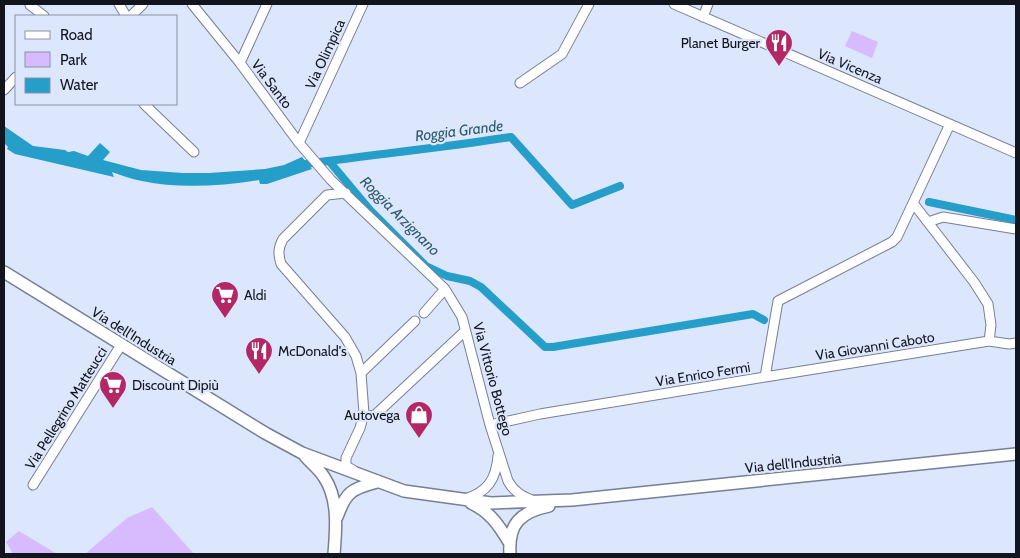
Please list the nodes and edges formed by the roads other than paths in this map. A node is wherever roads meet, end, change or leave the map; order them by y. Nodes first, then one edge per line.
1 (119, 4) edge
2 (143, 4) edge
3 (192, 4) edge
4 (267, 4) edge
5 (363, 4) edge
6 (590, 4) edge
7 (674, 4) edge
8 (708, 4) edge
9 (30, 5) edge
10 (43, 15) edge
11 (125, 15) edge
12 (132, 15) edge
13 (703, 17) junction
14 (240, 63) junction
15 (15, 78) edge
16 (520, 83) dead end
17 (4, 90) edge
18 (145, 105) edge
19 (950, 124) junction
20 (299, 143) junction
21 (194, 152) dead end
22 (1016, 153) edge
23 (331, 180) junction
24 (346, 194) junction
25 (327, 195) junction
26 (913, 203) junction
27 (928, 222) junction
28 (1016, 229) edge
29 (4, 272) edge
30 (445, 289) junction
31 (424, 312) dead end
32 (415, 321) dead end
33 (466, 331) junction
34 (989, 341) junction
35 (1016, 343) edge
36 (121, 345) junction
37 (360, 373) junction
38 (765, 378) junction
39 (364, 414) junction
40 (490, 425) junction
41 (498, 450) junction
42 (302, 453) junction
43 (1016, 454) edge
44 (362, 476) junction
45 (377, 482) junction
46 (33, 485) dead end
47 (462, 499) junction
48 (572, 500) junction
49 (534, 501) junction
50 (336, 519) junction
51 (509, 542) junction
52 (334, 554) edge
53 (510, 554) edge

1 - 11 street
2 - 12 street
3 - 14 street, Via Santo
4 - 14 street
5 - 20 street, Via Olimpica
6 - 16 street
7 - 13 street, Via Vicenza
8 - 13 street
9 - 10 street
13 - 19 street, Via Vicenza
14 - 20 street, Via Santo
15 - 17 street
18 - 21 street
19 - 22 street, Via Vicenza
19 - 26 street, Via Enrico Fermi
20 - 23 street, Via Santo
23 - 24 street, Via Vittorio Bottego
23 - 25 street
24 - 25 street
24 - 30 street, Via Vittorio Bottego
25 - 37 street
26 - 27 street
26 - 38 street, Via Enrico Fermi
27 - 28 street
27 - 34 street
29 - 36 main road, Via dell'Industria
30 - 31 street
30 - 33 street, Via Vittorio Bottego
32 - 37 street
33 - 39 street
33 - 40 street, Via Vittorio Bottego
34 - 35 street, Via Giovanni Caboto
34 - 38 street, Via Giovanni Caboto
36 - 42 main road, Via dell'Industria
36 - 46 street, Via Pellegrino Matteucci
37 - 39 street
38 - 40 street, Via Enrico Fermi
39 - 44 street
40 - 41 street, Via Vittorio Bottego
41 - 47 street, Via Vittorio Bottego
41 - 49 street, Via Vittorio Bottego
42 - 44 main road, Via dell'Industria
42 - 50 main road, Via dell'Industria
43 - 48 main road, Via dell'Industria
44 - 45 main road, Via dell'Industria
45 - 47 main road, Via dell'Industria
45 - 50 main road, Via dell'Industria
47 - 49 main road, Via dell'Industria
47 - 51 main road, Via dell'Industria
48 - 49 main road, Via dell'Industria
48 - 51 main road, Via dell'Industria
50 - 52 main road, Via dell'Industria
51 - 53 main road, Via dell'Industria

